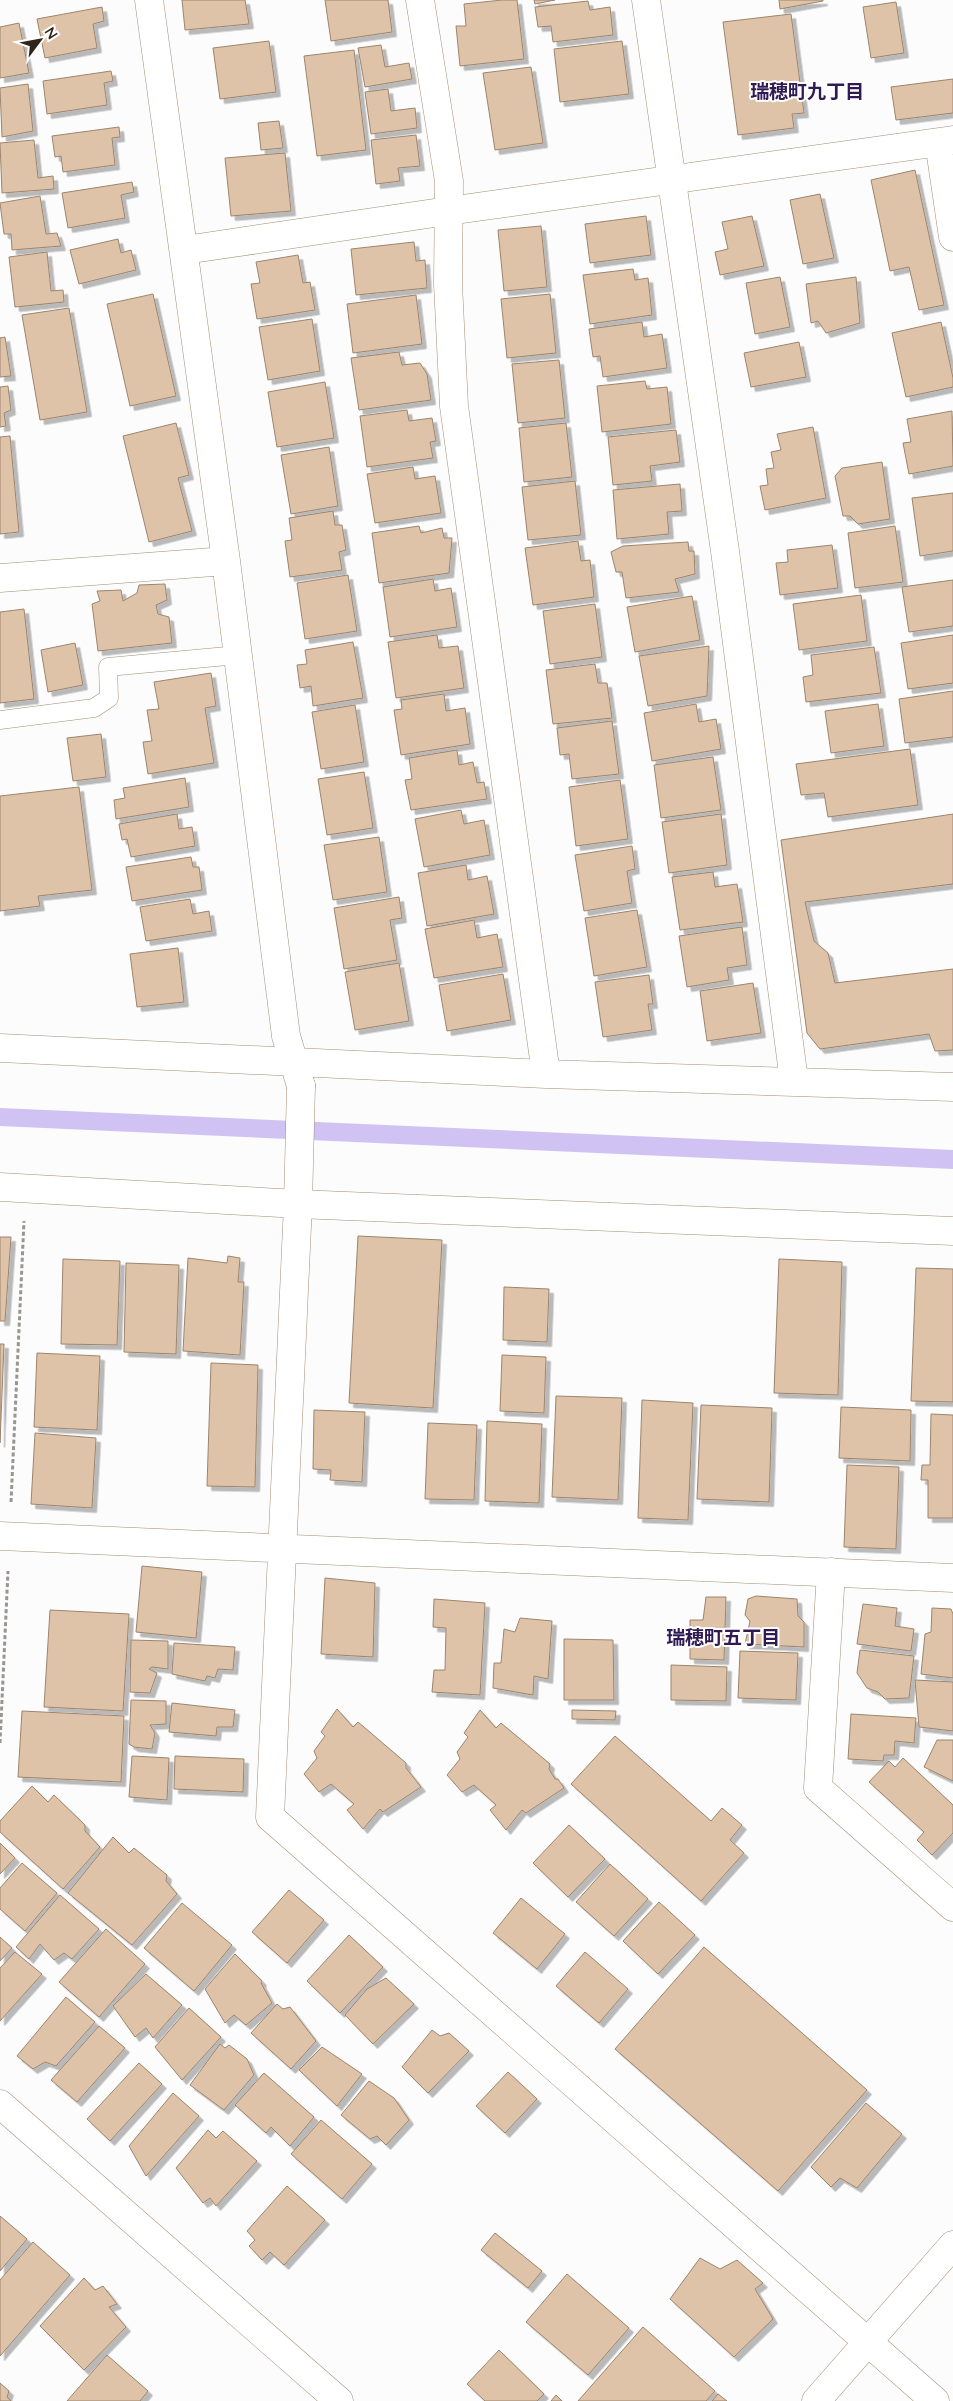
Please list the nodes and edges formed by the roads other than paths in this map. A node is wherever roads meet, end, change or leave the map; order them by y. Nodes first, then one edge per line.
1 (149, 0) edge
2 (420, 0) edge
3 (646, 0) edge
4 (946, 141) edge
5 (670, 181) junction
6 (448, 211) junction
7 (953, 237) edge
8 (185, 250) junction
9 (226, 561) junction
10 (0, 578) edge
11 (238, 655) junction
12 (0, 720) edge
13 (0, 1048) edge
14 (297, 1074) junction
15 (546, 1074) junction
16 (794, 1081) junction
17 (953, 1087) edge
18 (13, 1187) edge
19 (298, 1204) junction
20 (953, 1231) edge
21 (5, 1536) edge
22 (281, 1550) junction
23 (831, 1572) junction
24 (953, 1578) edge
25 (953, 1906) edge
26 (0, 2104) edge
27 (953, 2245) edge
28 (868, 2342) junction
29 (339, 2401) edge
30 (816, 2401) edge
31 (935, 2401) edge

1 - 8 street
2 - 6 street
3 - 5 street
4 - 5 street
4 - 7 street
5 - 6 street
5 - 16 street
6 - 8 street
6 - 15 street
8 - 9 street
9 - 10 street
9 - 11 street
11 - 12 lane
11 - 14 street
13 - 14 street
14 - 15 street
14 - 19 street
15 - 16 street
16 - 17 street
18 - 19 street
19 - 20 street
19 - 22 street
21 - 22 street
22 - 23 street
22 - 28 street
23 - 24 street
23 - 25 street
26 - 29 street
27 - 28 street
28 - 30 street
28 - 31 street

